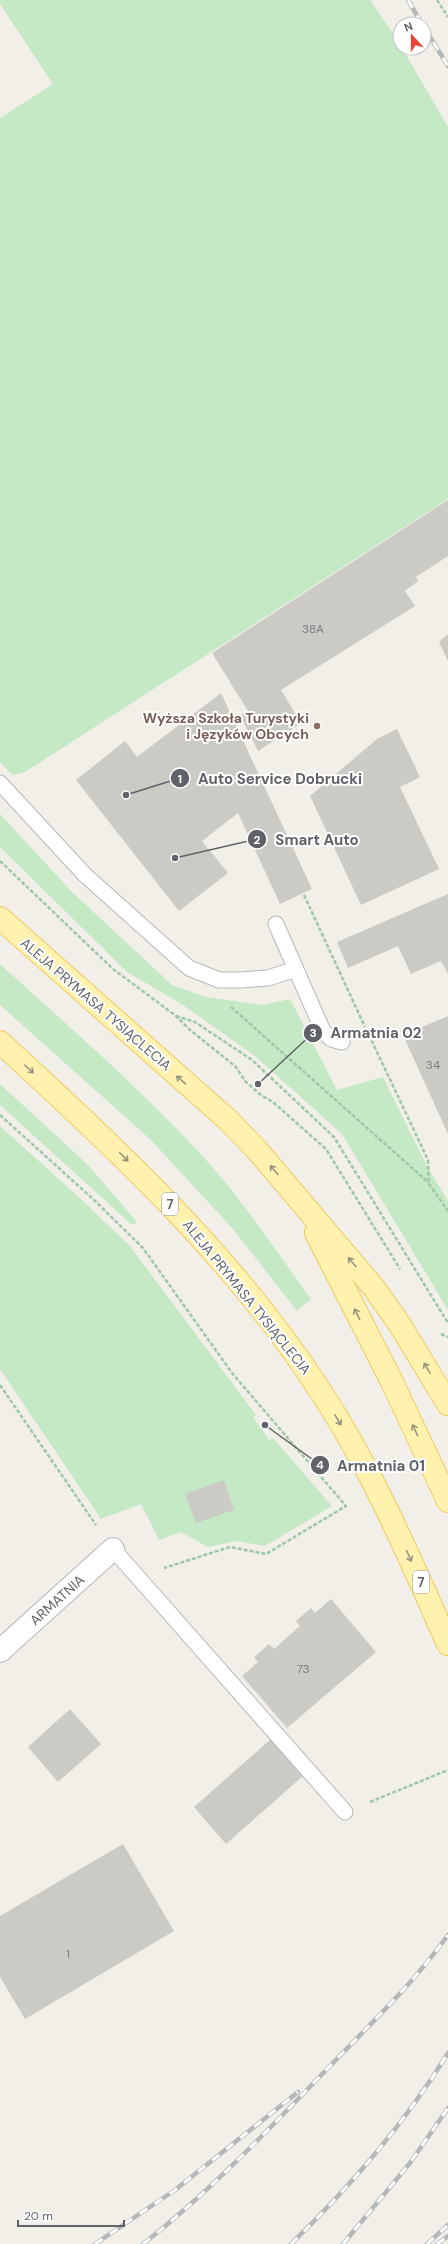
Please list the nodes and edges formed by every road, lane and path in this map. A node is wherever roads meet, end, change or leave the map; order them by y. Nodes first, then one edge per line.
1 (437, 0) edge
2 (448, 17) edge
3 (0, 783) edge
4 (0, 860) edge
5 (304, 895) dead end
6 (0, 918) edge
7 (276, 924) dead end
8 (296, 970) junction
9 (230, 1005) dead end
10 (176, 1016) junction
11 (0, 1042) edge
12 (342, 1042) dead end
13 (0, 1115) edge
14 (429, 1184) junction
15 (299, 1200) junction
16 (448, 1211) edge
17 (402, 1274) dead end
18 (448, 1323) edge
19 (440, 1333) dead end
20 (448, 1337) edge
21 (0, 1385) edge
22 (448, 1404) edge
23 (448, 1501) edge
24 (113, 1549) junction
25 (140, 1579) junction
26 (448, 1644) edge
27 (0, 1650) edge
28 (448, 1770) edge
29 (345, 1812) joint

1 - 2 path
3 - 8 lane
4 - 10 path
5 - 14 path
15 -> 6 main road, ALEJA PRYMASA TYSIĄCLECIA
7 - 8 lane
8 - 12 lane
9 - 14 path
10 - 17 path
10 - 18 path
11 -> 26 main road, ALEJA PRYMASA TYSIĄCLECIA / 7
13 - 25 path
14 - 16 path
22 -> 15 main road, ALEJA PRYMASA TYSIĄCLECIA
23 -> 15 main road
19 - 20 path
21 - 24 path
24 - 25 lane
24 - 27 street, ARMATNIA
25 - 29 lane
28 - 29 path

